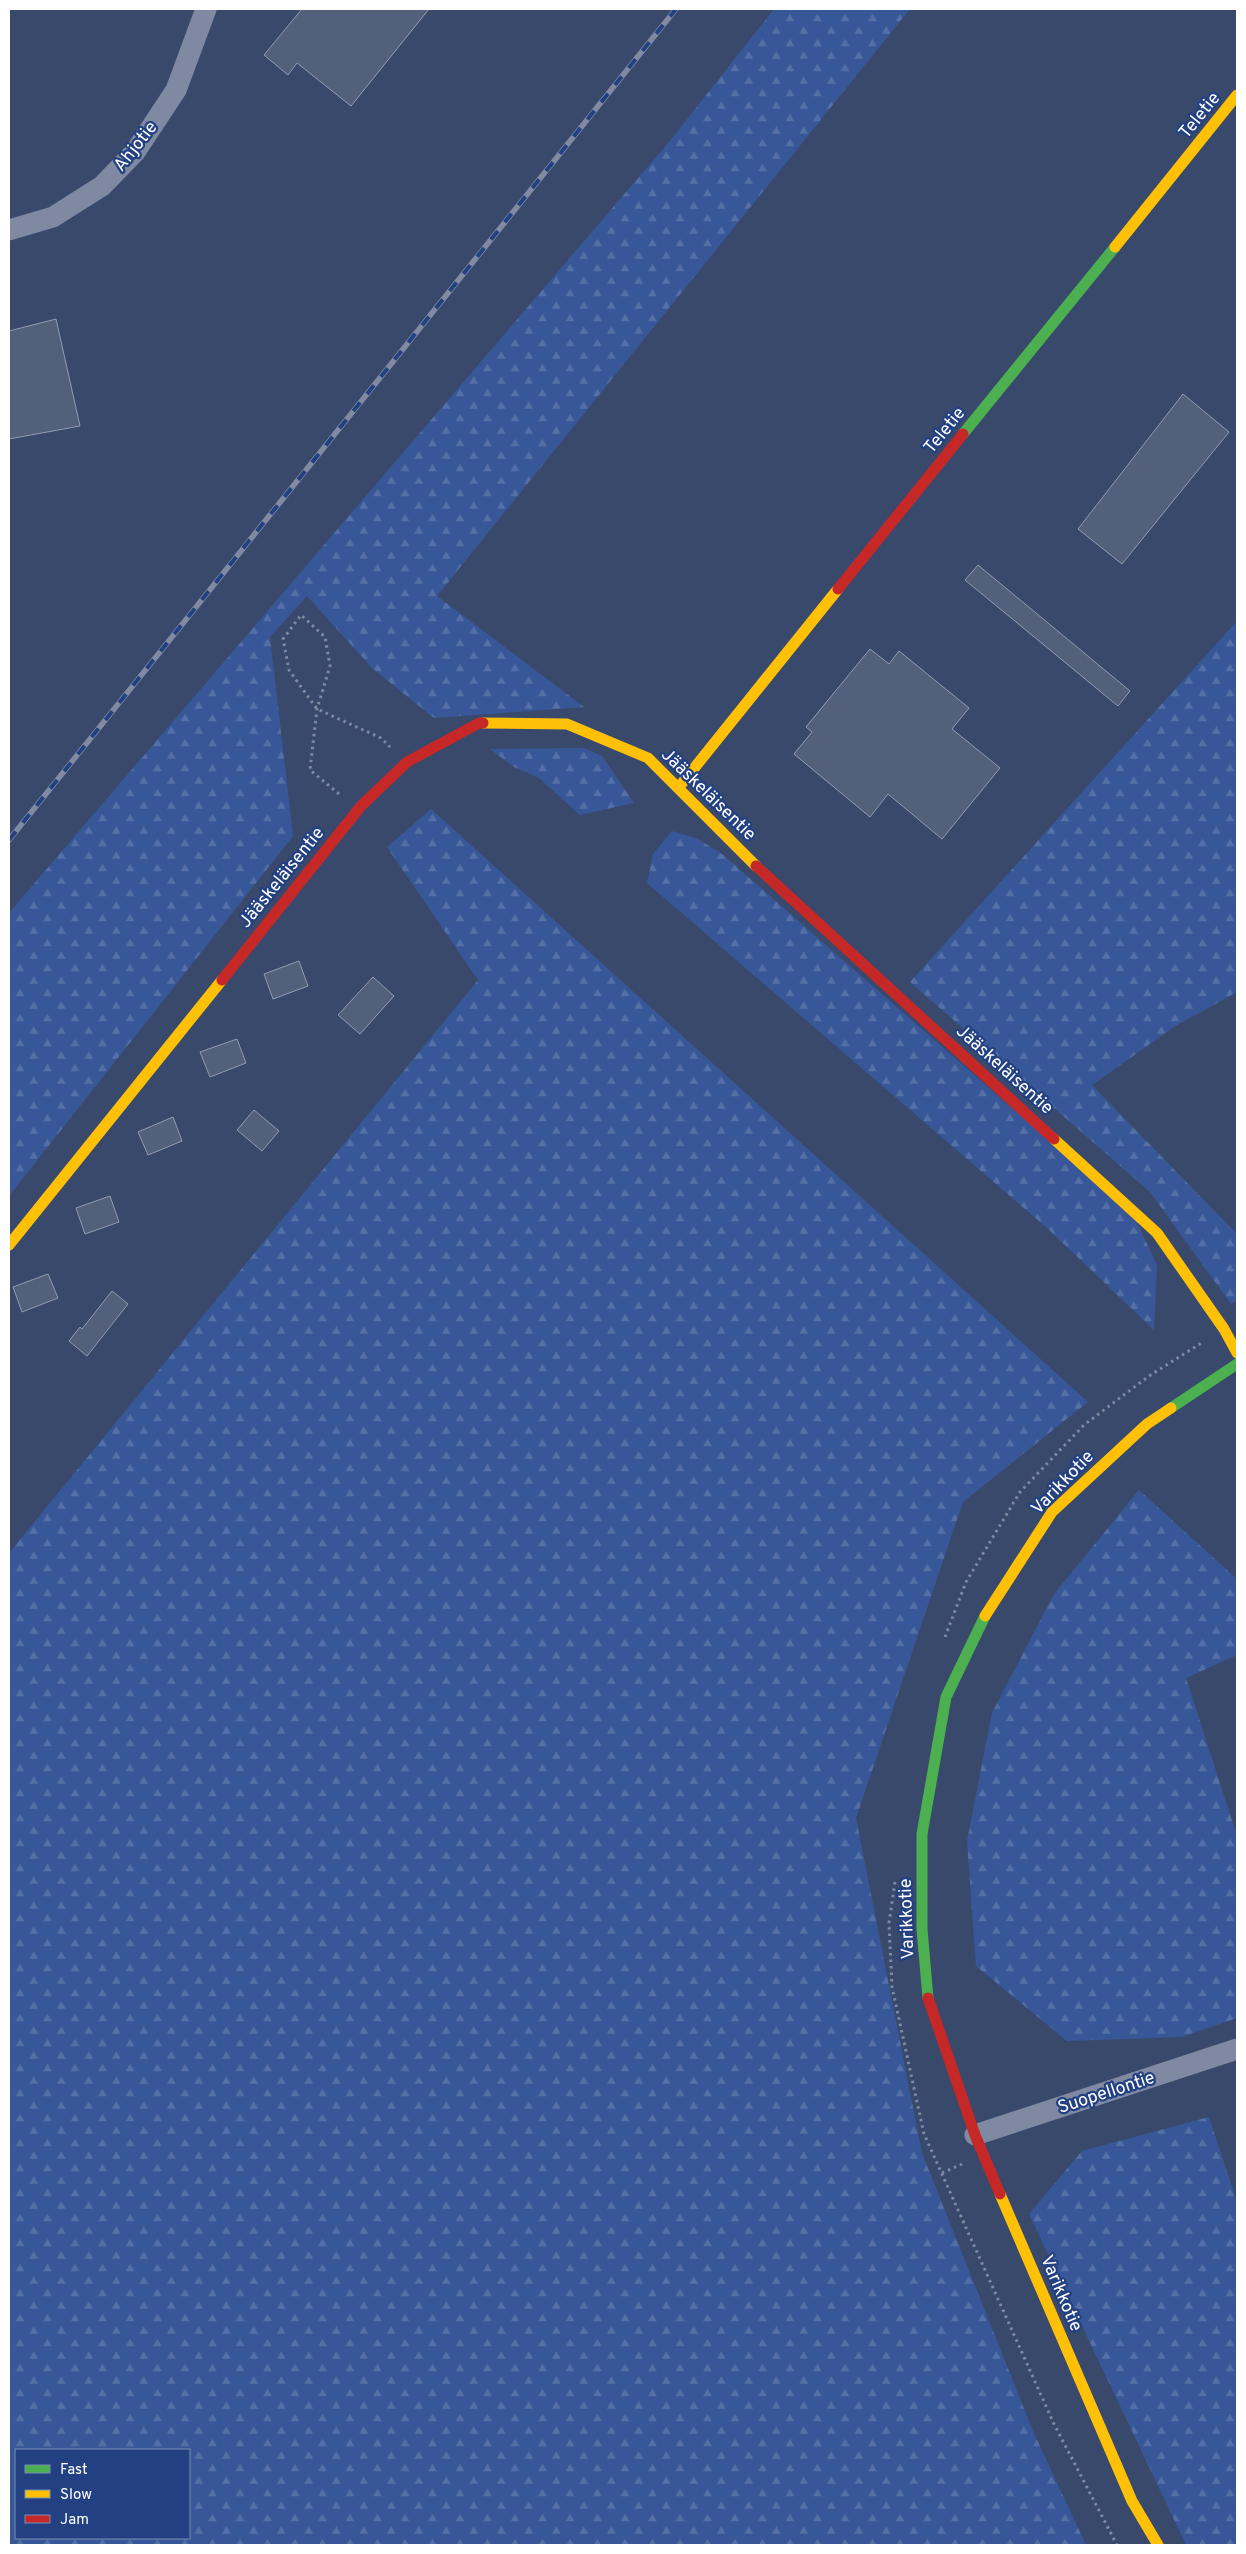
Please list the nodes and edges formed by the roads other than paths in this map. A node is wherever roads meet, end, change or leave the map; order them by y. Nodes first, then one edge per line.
1 (206, 9) edge
2 (1237, 95) edge
3 (9, 230) edge
4 (679, 787) junction
5 (9, 1245) edge
6 (1237, 1353) edge
7 (1237, 1364) edge
8 (1237, 2049) edge
9 (975, 2135) junction
10 (1158, 2545) edge

1 - 3 street, Ahjotie
2 - 4 street, Teletie
4 - 5 street, Jääskeläisentie
4 - 6 street, Jääskeläisentie
7 - 9 street, Varikkotie
8 - 9 street, Suopellontie
9 - 10 street, Varikkotie

